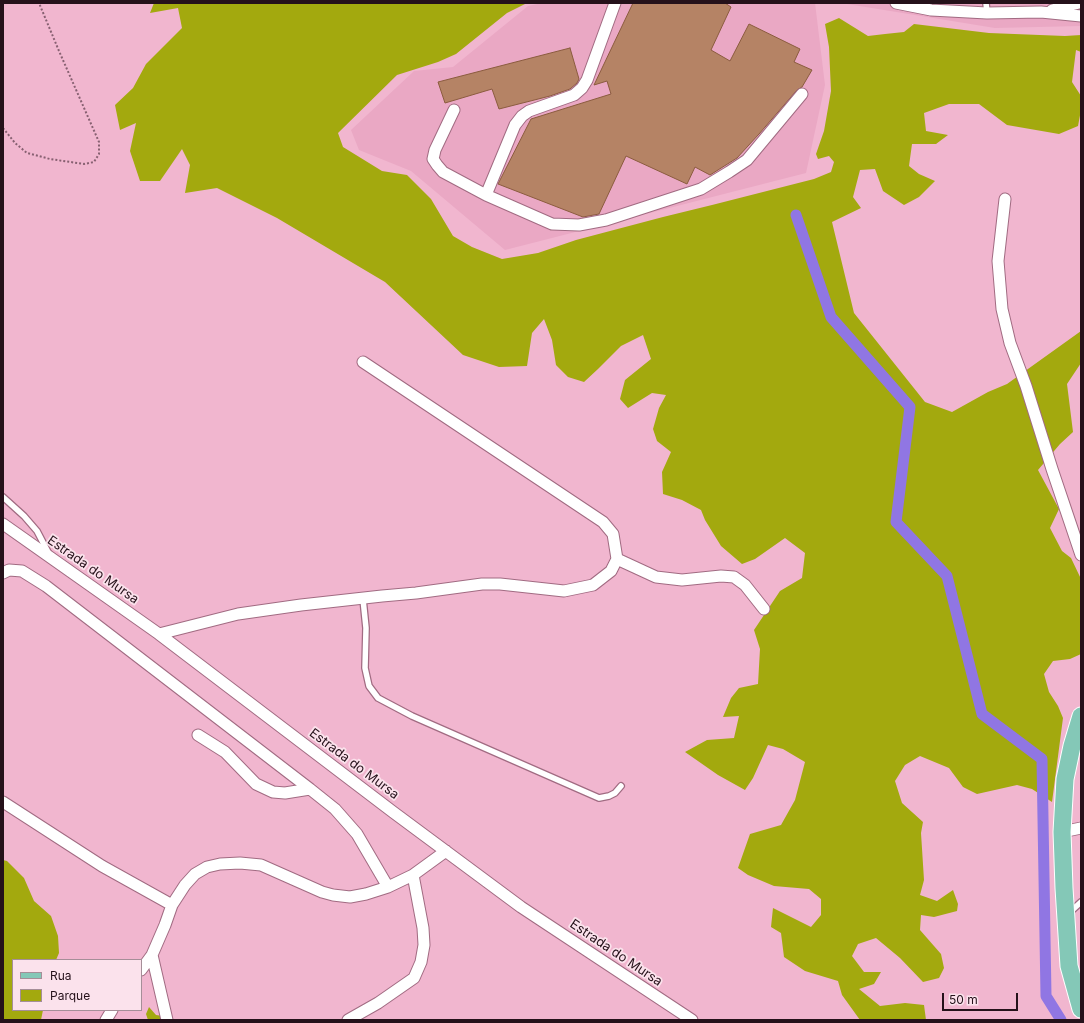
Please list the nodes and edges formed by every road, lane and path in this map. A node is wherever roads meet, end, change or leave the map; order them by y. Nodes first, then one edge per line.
1 (39, 3) edge
2 (615, 3) edge
3 (896, 3) edge
4 (1079, 3) edge
5 (987, 8) edge
6 (1041, 12) junction
7 (1081, 16) edge
8 (802, 94) dead end
9 (454, 110) dead end
10 (3, 128) edge
11 (486, 195) junction
12 (1005, 200) dead end
13 (363, 362) dead end
14 (3, 497) edge
15 (3, 524) edge
16 (1081, 554) edge
17 (51, 557) junction
18 (617, 559) junction
19 (3, 573) edge
20 (363, 599) junction
21 (764, 609) dead end
22 (159, 634) junction
23 (1081, 716) edge
24 (198, 735) dead end
25 (621, 786) dead end
26 (310, 789) junction
27 (3, 802) edge
28 (1081, 828) edge
29 (1062, 832) junction
30 (446, 851) junction
31 (413, 875) junction
32 (388, 887) junction
33 (1081, 902) edge
34 (172, 905) junction
35 (1066, 915) junction
36 (152, 955) junction
37 (142, 969) edge
38 (1081, 1009) edge
39 (111, 1011) edge
40 (106, 1020) edge
41 (167, 1020) edge
42 (348, 1020) edge
43 (692, 1020) edge

1 - 10 path
2 - 11 street
3 - 5 street
4 - 6 street
5 - 6 street
6 - 7 street
8 - 11 street
9 - 11 street
12 - 16 street
13 - 18 street
14 - 17 lane
15 - 17 street, Estrada do Mursa
17 - 22 street, Estrada do Mursa
18 - 20 street
18 - 21 street
19 - 26 street
20 - 22 street
20 - 25 lane
22 - 30 street, Estrada do Mursa
23 - 29 main road
24 - 26 street
26 - 32 street
27 - 34 street
28 - 29 street
29 - 35 main road
30 - 31 street
30 - 43 street, Estrada do Mursa
31 - 32 street
31 - 42 street
32 - 34 street
33 - 35 lane
34 - 36 street
35 - 38 main road
36 - 37 street
36 - 41 street
39 - 40 street

